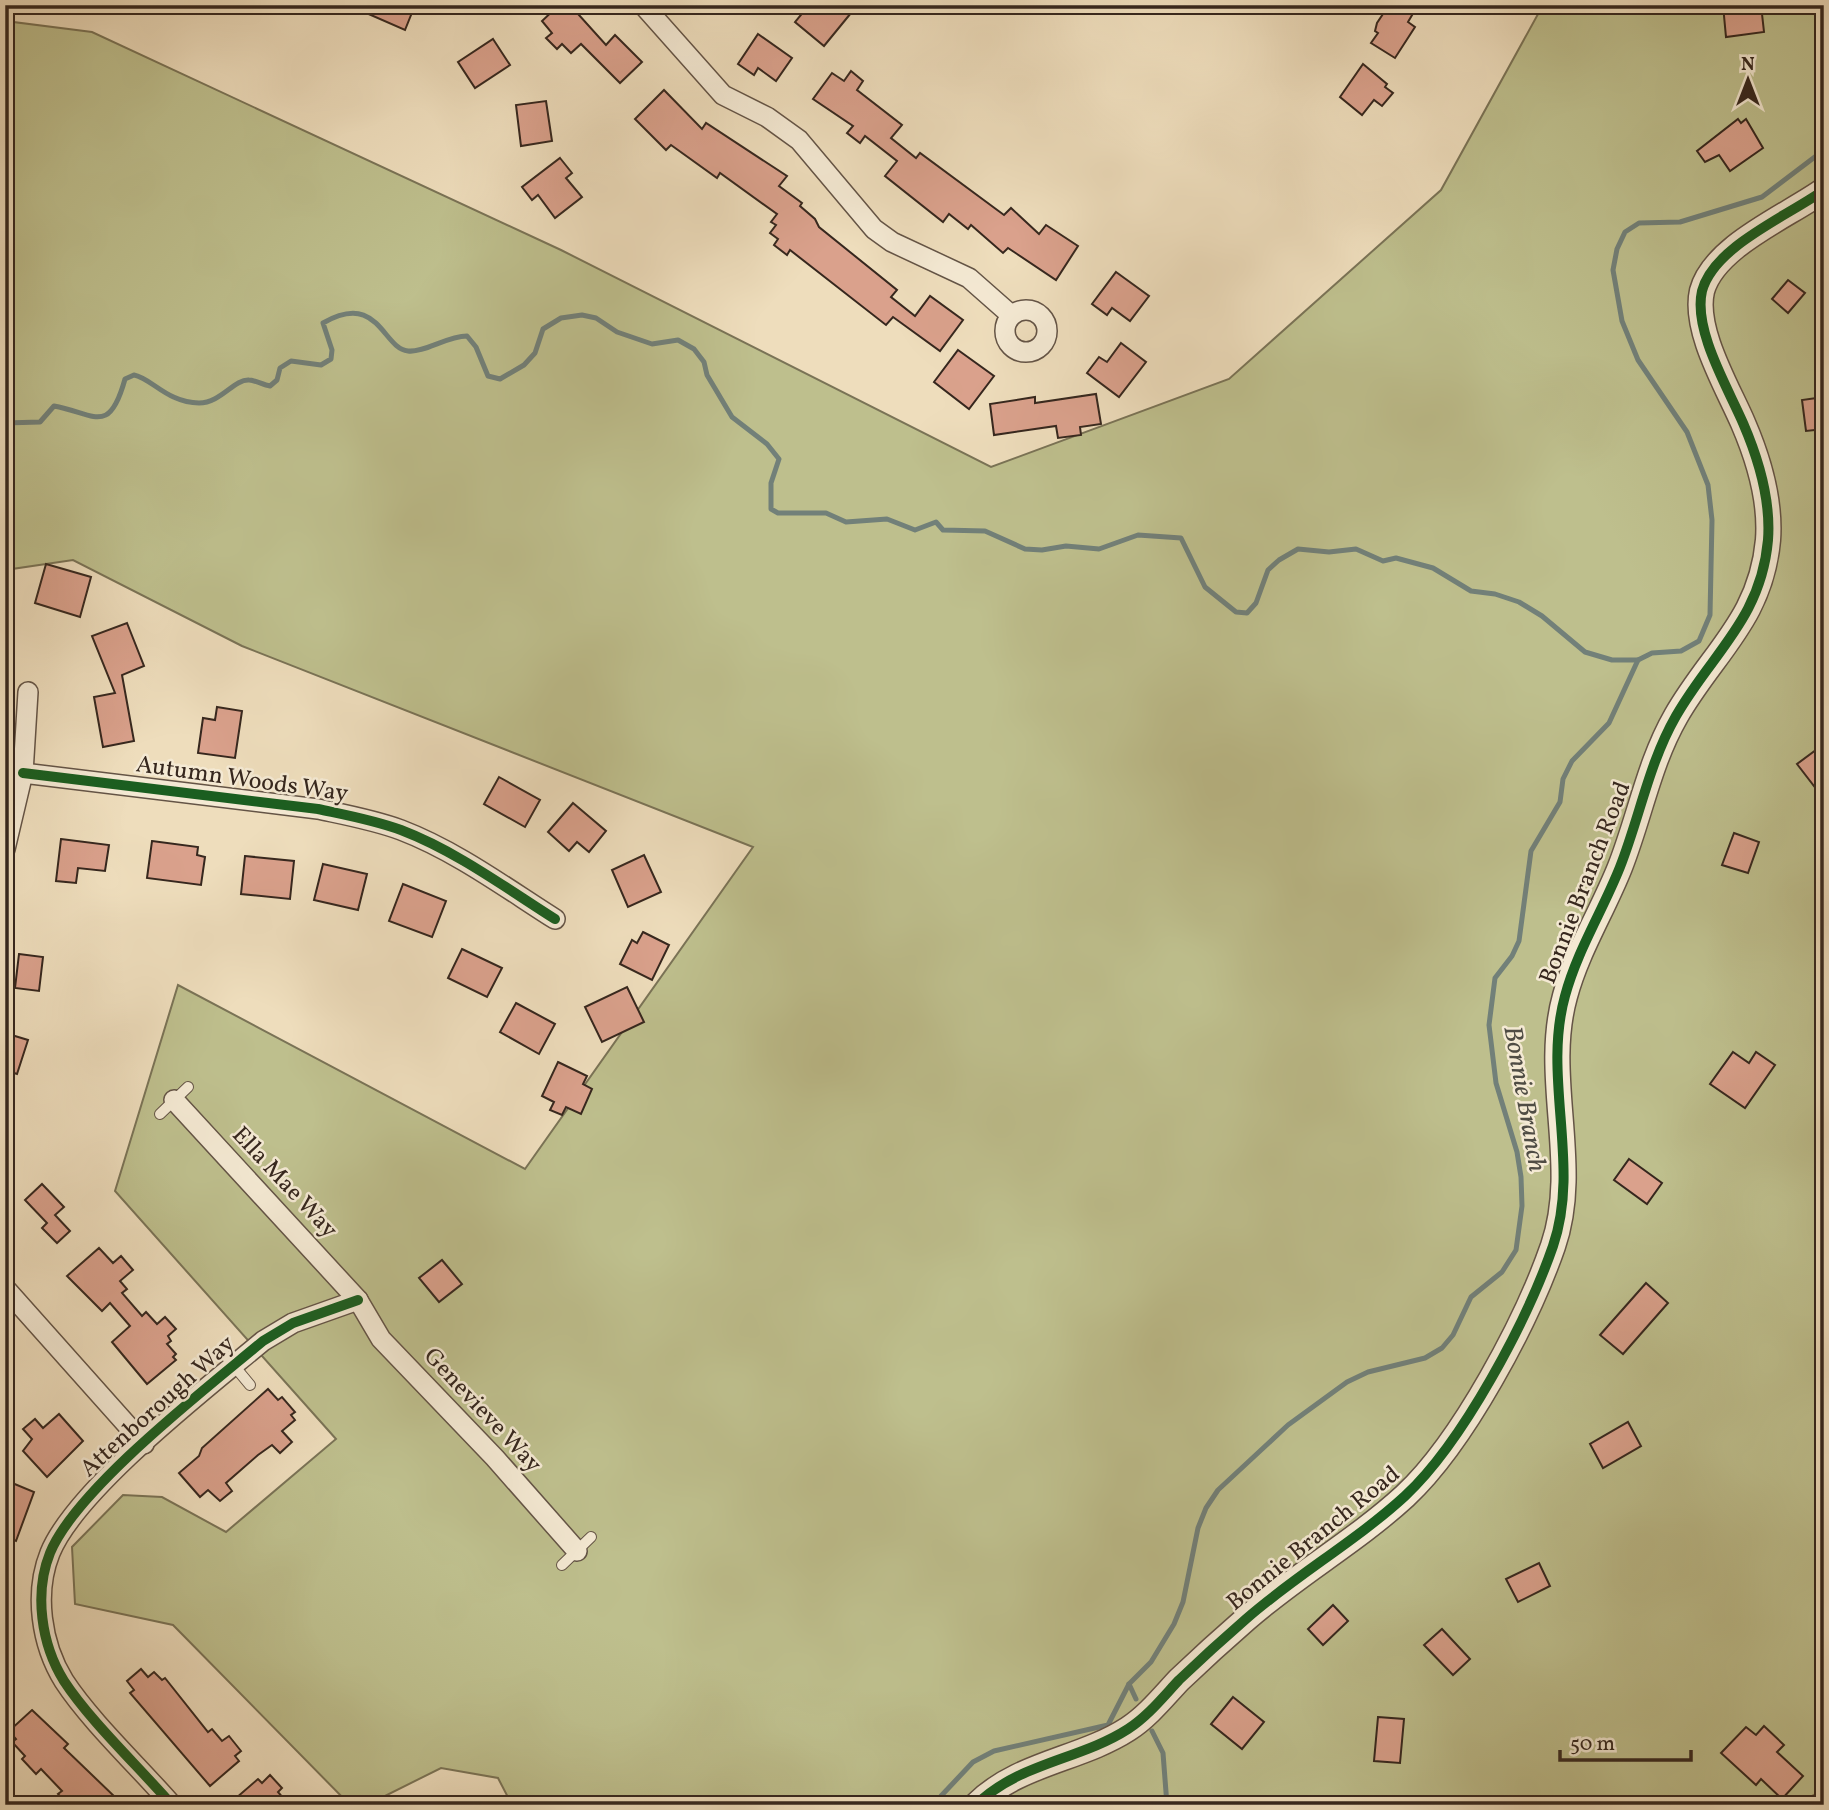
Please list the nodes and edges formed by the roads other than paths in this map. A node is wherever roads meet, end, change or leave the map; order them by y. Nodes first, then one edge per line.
1 (643, 5) edge
2 (1824, 190) edge
3 (1011, 316) dead end
4 (28, 692) dead end
5 (23, 773) junction
6 (5, 848) edge
7 (555, 919) dead end
8 (181, 1093) joint
9 (160, 1114) dead end
10 (5, 1289) edge
11 (358, 1300) junction
12 (221, 1350) dead end
13 (234, 1366) junction
14 (250, 1385) dead end
15 (144, 1444) junction
16 (584, 1544) joint
17 (562, 1565) dead end
18 (172, 1805) edge
19 (976, 1805) edge

1 - 3 street
2 - 19 street, Bonnie Branch Road
4 - 5 street
5 - 6 street
5 - 7 street, Autumn Woods Way
8 - 9 lane
8 - 11 street, Ella Mae Way
10 - 15 street
11 - 13 street, Attenborough Way
11 - 16 street, Genevieve Way
12 - 13 lane
13 - 14 lane
13 - 15 street, Attenborough Way
15 - 18 street, Attenborough Way
16 - 17 lane

